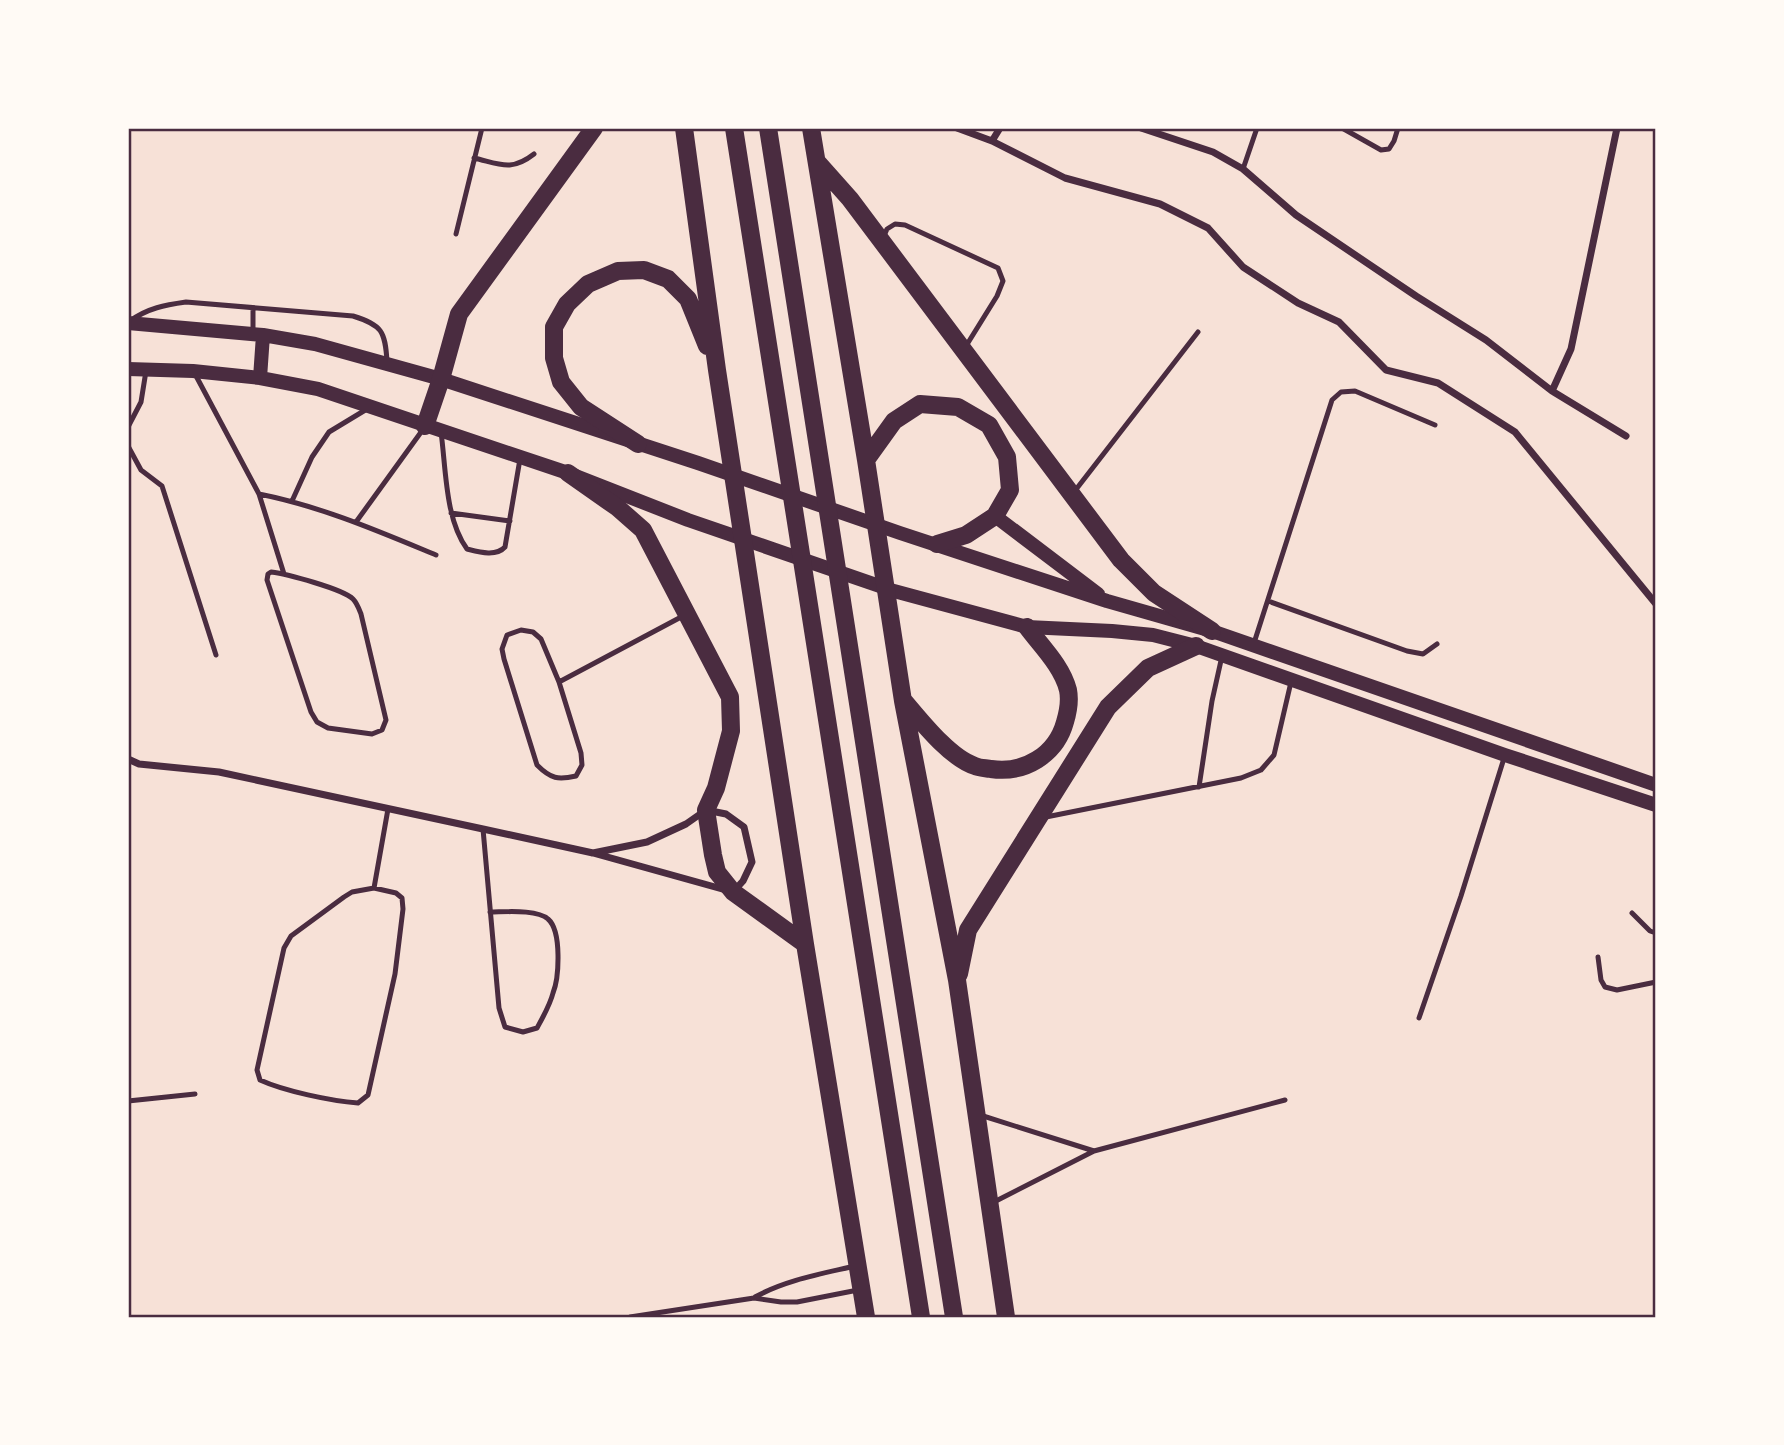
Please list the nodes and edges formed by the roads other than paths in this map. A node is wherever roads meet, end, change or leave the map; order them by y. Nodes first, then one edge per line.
1 (482, 128) edge
2 (594, 128) edge
3 (684, 128) edge
4 (734, 128) edge
5 (768, 128) edge
6 (811, 128) edge
7 (957, 128) edge
8 (999, 128) edge
9 (1142, 128) edge
10 (1257, 128) edge
11 (1342, 128) edge
12 (1398, 128) edge
13 (1617, 128) edge
14 (992, 141) junction
15 (534, 154) dead end
16 (474, 158) junction
17 (817, 162) junction
18 (1243, 169) junction
19 (456, 234) dead end
20 (882, 241) junction
21 (253, 308) junction
22 (128, 323) edge
23 (1198, 332) dead end
24 (258, 334) junction
25 (963, 350) junction
26 (387, 364) junction
27 (128, 369) edge
28 (146, 369) junction
29 (717, 370) junction
30 (193, 371) junction
31 (260, 379) junction
32 (441, 379) junction
33 (1552, 391) junction
34 (371, 406) junction
35 (1435, 425) dead end
36 (128, 427) edge
37 (433, 429) junction
38 (1626, 436) dead end
39 (638, 444) junction
40 (128, 446) edge
41 (520, 457) junction
42 (866, 460) junction
43 (568, 473) junction
44 (258, 494) junction
45 (1072, 495) junction
46 (292, 501) junction
47 (451, 513) junction
48 (995, 516) junction
49 (510, 521) junction
50 (356, 522) junction
51 (937, 544) junction
52 (436, 555) dead end
53 (284, 574) junction
54 (1107, 601) junction
55 (1268, 601) junction
56 (1656, 604) edge
57 (687, 614) junction
58 (1027, 627) junction
59 (1212, 631) junction
60 (1437, 644) dead end
61 (1196, 646) junction
62 (1253, 646) junction
63 (216, 655) dead end
64 (1222, 655) junction
65 (1292, 679) junction
66 (559, 681) junction
67 (903, 701) junction
68 (1505, 755) junction
69 (128, 759) edge
70 (139, 764) junction
71 (128, 766) edge
72 (1656, 785) edge
73 (1199, 787) junction
74 (1656, 805) edge
75 (388, 809) junction
76 (706, 810) junction
77 (1038, 818) junction
78 (483, 829) junction
79 (593, 853) junction
80 (374, 888) junction
81 (733, 892) junction
82 (490, 912) junction
83 (1632, 913) dead end
84 (1656, 933) edge
85 (805, 944) junction
86 (1598, 957) dead end
87 (957, 980) junction
88 (1656, 982) edge
89 (1419, 1018) dead end
90 (195, 1094) dead end
91 (1284, 1100) dead end
92 (128, 1101) edge
93 (977, 1114) junction
94 (1094, 1151) junction
95 (990, 1205) junction
96 (858, 1265) junction
97 (862, 1289) junction
98 (754, 1298) junction
99 (630, 1317) edge
100 (866, 1317) edge
101 (920, 1317) edge
102 (954, 1317) edge
103 (1006, 1317) edge

1 - 16 lane
2 - 32 main road
3 - 29 main road
4 - 101 main road
5 - 102 main road
6 - 17 main road
7 - 14 street
8 - 14 street
9 - 18 street
10 - 18 lane
11 - 12 lane
13 - 33 street
14 - 56 street
15 - 16 lane
16 - 19 lane
17 - 20 main road
17 - 42 main road
18 - 33 street
20 - 25 main road
20 - 25 lane
21 - 22 lane
21 - 24 lane
21 - 26 lane
22 - 24 main road
23 - 45 lane
24 - 26 main road
24 - 31 main road
25 - 45 main road
26 - 32 main road
27 - 28 main road
28 - 30 main road
28 - 36 lane
29 - 39 main road
29 - 85 main road
30 - 31 main road
30 - 44 lane
31 - 34 main road
32 - 37 main road
32 - 39 main road
33 - 38 street
34 - 37 main road
34 - 46 lane
35 - 55 lane
37 - 41 main road
37 - 47 lane
37 - 50 lane
39 - 51 main road
40 - 63 lane
41 - 43 main road
41 - 49 lane
42 - 48 main road
42 - 67 main road
43 - 57 main road
43 - 58 main road
44 - 46 lane
44 - 53 lane
45 - 59 main road
46 - 50 lane
47 - 49 lane
47 - 49 lane
48 - 51 main road
48 - 54 main road
50 - 52 lane
51 - 54 main road
53 - 53 lane
54 - 59 main road
55 - 60 lane
55 - 62 lane
57 - 66 lane
57 - 76 main road
58 - 61 main road
58 - 67 main road
59 - 62 main road
61 - 64 main road
61 - 77 main road
62 - 72 main road
64 - 65 main road
64 - 73 lane
65 - 68 main road
65 - 73 lane
66 - 66 lane
67 - 87 main road
68 - 74 main road
68 - 89 lane
69 - 70 street
70 - 71 street
70 - 75 street
73 - 77 lane
75 - 78 street
75 - 80 lane
76 - 79 street
76 - 81 main road
76 - 81 street
77 - 87 main road
78 - 79 street
78 - 82 lane
79 - 81 street
80 - 80 lane
81 - 85 main road
82 - 82 lane
83 - 84 lane
85 - 96 main road
86 - 88 lane
87 - 93 main road
90 - 92 lane
91 - 94 lane
93 - 94 lane
93 - 95 main road
94 - 95 lane
95 - 103 main road
96 - 97 main road
96 - 98 lane
97 - 98 lane
97 - 100 main road
98 - 99 lane

